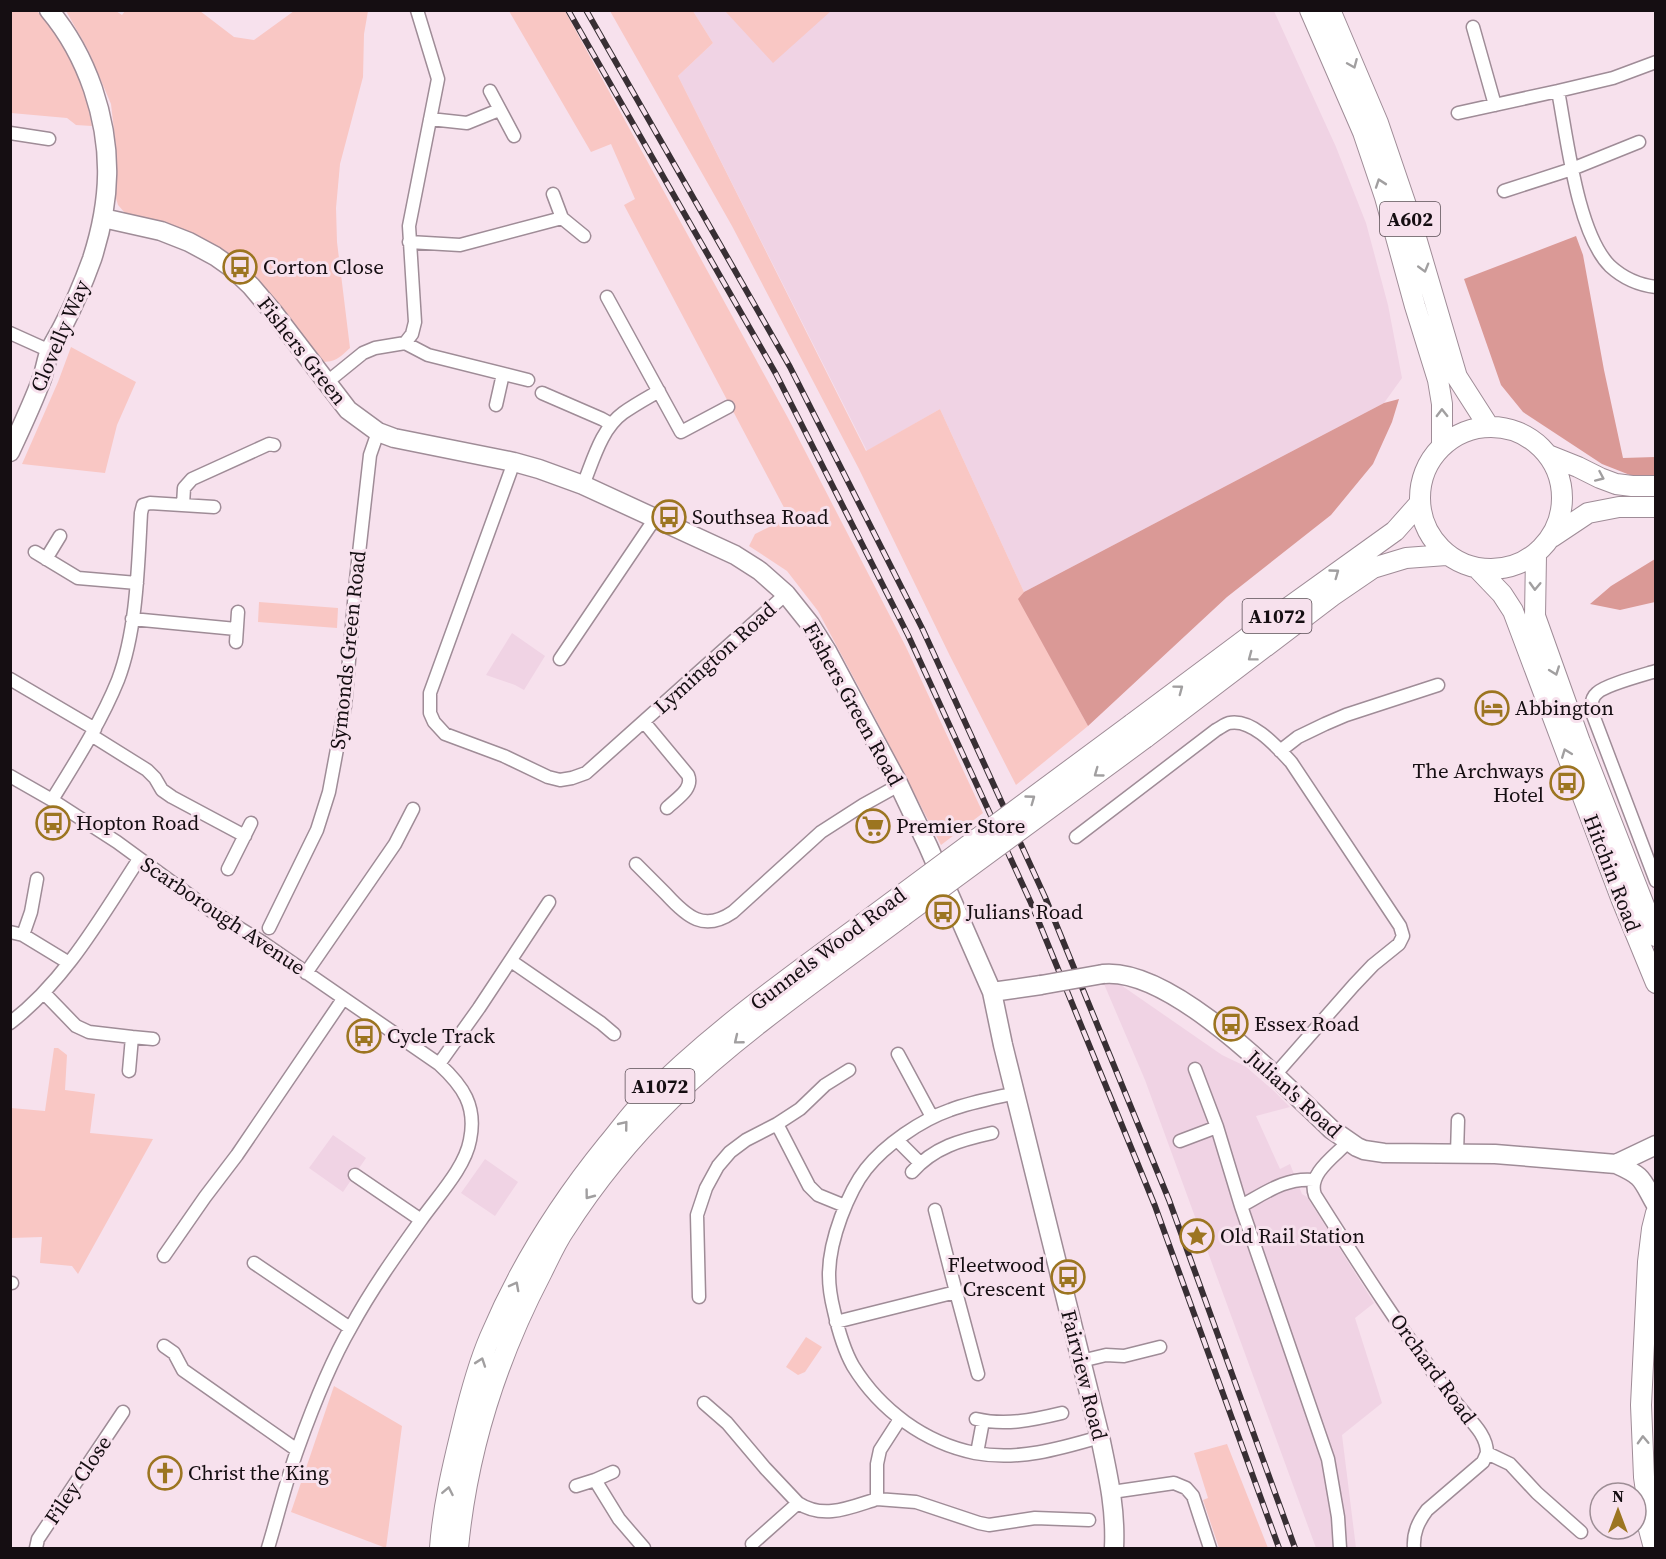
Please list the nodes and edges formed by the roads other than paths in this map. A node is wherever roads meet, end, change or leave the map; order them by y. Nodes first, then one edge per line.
1 (49, 10) edge
2 (417, 10) edge
3 (1310, 10) edge
4 (1330, 10) edge
5 (1473, 27) dead end
6 (1656, 62) edge
7 (490, 91) dead end
8 (1558, 91) junction
9 (1495, 105) junction
10 (499, 110) junction
11 (1458, 113) dead end
12 (430, 119) junction
13 (10, 133) edge
14 (514, 136) dead end
15 (49, 139) dead end
16 (1639, 142) dead end
17 (1572, 169) junction
18 (1504, 191) dead end
19 (553, 194) dead end
20 (562, 218) junction
21 (103, 219) junction
22 (584, 236) dead end
23 (409, 242) junction
24 (1656, 287) edge
25 (607, 297) dead end
26 (10, 333) edge
27 (405, 343) junction
28 (50, 351) junction
29 (503, 374) junction
30 (528, 380) dead end
31 (326, 383) junction
32 (659, 391) junction
33 (542, 393) dead end
34 (496, 405) dead end
35 (728, 407) dead end
36 (611, 424) junction
37 (1489, 427) junction
38 (378, 432) junction
39 (274, 445) dead end
40 (1442, 446) junction
41 (10, 452) edge
42 (1548, 454) junction
43 (514, 462) junction
44 (583, 485) junction
45 (1656, 486) edge
46 (1419, 504) junction
47 (183, 505) junction
48 (214, 507) dead end
49 (1656, 507) edge
50 (656, 517) junction
51 (60, 536) dead end
52 (1552, 537) junction
53 (35, 552) dead end
54 (1446, 555) junction
55 (1536, 555) junction
56 (46, 559) junction
57 (1479, 570) junction
58 (137, 583) junction
59 (786, 594) junction
60 (238, 612) dead end
61 (132, 619) junction
62 (236, 629) junction
63 (236, 642) dead end
64 (560, 659) dead end
65 (1656, 671) edge
66 (10, 679) edge
67 (1438, 685) dead end
68 (644, 722) junction
69 (1139, 731) junction
70 (93, 732) junction
71 (1280, 751) junction
72 (10, 776) edge
73 (899, 785) junction
74 (52, 800) junction
75 (667, 808) dead end
76 (413, 809) dead end
77 (251, 823) dead end
78 (244, 836) junction
79 (1076, 837) dead end
80 (139, 859) junction
81 (636, 864) dead end
82 (228, 869) dead end
83 (37, 879) dead end
84 (1656, 881) edge
85 (549, 902) dead end
86 (269, 928) dead end
87 (17, 934) edge
88 (1656, 936) edge
89 (511, 960) junction
90 (69, 963) junction
91 (306, 973) junction
92 (1656, 983) edge
93 (992, 992) junction
94 (45, 994) junction
95 (344, 999) junction
96 (10, 1023) edge
97 (614, 1034) dead end
98 (132, 1037) junction
99 (153, 1039) dead end
100 (898, 1054) dead end
101 (439, 1064) junction
102 (1195, 1069) dead end
103 (129, 1071) dead end
104 (849, 1071) dead end
105 (1275, 1076) junction
106 (1016, 1093) junction
107 (932, 1117) junction
108 (1458, 1120) dead end
109 (777, 1124) junction
110 (1217, 1127) junction
111 (992, 1132) dead end
112 (897, 1140) junction
113 (1180, 1141) dead end
114 (1348, 1142) junction
115 (1656, 1145) edge
116 (1457, 1154) junction
117 (1616, 1164) junction
118 (355, 1174) dead end
119 (1314, 1180) junction
120 (1656, 1205) edge
121 (845, 1206) junction
122 (1241, 1206) junction
123 (936, 1210) dead end
124 (1656, 1213) edge
125 (421, 1220) junction
126 (164, 1256) dead end
127 (254, 1263) dead end
128 (956, 1292) junction
129 (699, 1297) dead end
130 (836, 1322) junction
131 (350, 1328) junction
132 (164, 1346) dead end
133 (1160, 1347) dead end
134 (1081, 1361) junction
135 (978, 1374) dead end
136 (704, 1403) dead end
137 (123, 1412) dead end
138 (1062, 1413) dead end
139 (900, 1419) junction
140 (1100, 1437) junction
141 (297, 1450) junction
142 (1487, 1453) junction
143 (977, 1454) junction
144 (613, 1472) dead end
145 (595, 1480) junction
146 (576, 1486) dead end
147 (1112, 1492) junction
148 (877, 1499) junction
149 (798, 1503) junction
150 (1651, 1504) edge
151 (1089, 1520) dead end
152 (1581, 1532) dead end
153 (752, 1544) dead end
154 (36, 1548) edge
155 (268, 1548) edge
156 (440, 1548) edge
157 (458, 1548) edge
158 (644, 1548) edge
159 (1114, 1548) edge
160 (1210, 1548) edge
161 (1340, 1548) edge
162 (1414, 1548) edge
163 (1654, 1548) edge

1 - 21 street
2 - 12 street
40 -> 3 main road, A602
4 -> 37 main road, A602
5 - 9 street
6 - 8 street
7 - 10 street
8 - 9 street
8 - 17 street
9 - 11 street
10 - 12 street
10 - 14 street
12 - 23 street
13 - 15 street
16 - 17 street
17 - 18 street
17 - 24 street
19 - 20 street
20 - 22 street
20 - 23 street
21 - 28 street, Clovelly Way
21 - 31 street, Fishers Green
23 - 27 street
25 - 32 street
26 - 28 street
27 - 29 street
27 - 31 street
28 - 41 street, Clovelly Way
29 - 30 street
29 - 34 street
31 - 38 street, Fishers Green
32 - 35 street
32 - 36 street
33 - 36 street
36 - 44 street
37 - 40 main road
37 - 42 main road
38 - 43 street, Fishers Green Road
38 - 86 street, Symonds Green Road
39 - 47 street
40 - 46 main road
42 -> 45 main road
42 - 52 main road
43 - 44 street, Fishers Green Road
43 - 68 street, Lymington Road
44 - 50 street, Fishers Green Road
46 - 54 main road
69 -> 46 main road, Gunnels Wood Road / A1072
47 - 48 street
47 - 58 street
49 - 52 main road
50 - 59 street, Fishers Green Road
50 - 64 street
51 - 56 street
52 - 55 main road
53 - 56 street
54 - 57 main road
54 -> 69 main road, Gunnels Wood Road / A1072
55 - 57 main road
55 -> 88 main road, Hitchin Road
56 - 58 street
92 -> 57 main road, Hitchin Road
58 - 61 street
59 - 68 street, Lymington Road
59 - 73 street, Fishers Green Road
60 - 62 street
61 - 62 street
61 - 70 street
62 - 63 street
65 - 84 street
66 - 70 street
67 - 71 street
68 - 75 street, Lymington Road
156 -> 69 main road, Gunnels Wood Road / A1072, bridge
69 -> 157 main road, Gunnels Wood Road / A1072, bridge
70 - 74 street
70 - 78 street
71 - 79 street
71 - 105 street
72 - 74 street, Scarborough Avenue
73 - 81 street
73 - 93 street, Fishers Green Road
74 - 80 street, Scarborough Avenue
76 - 91 street
77 - 78 street
78 - 82 street
80 - 90 street
80 - 91 street, Scarborough Avenue
83 - 87 street
85 - 89 street
87 - 90 street
89 - 97 street
89 - 101 street
90 - 94 street
91 - 95 street, Scarborough Avenue
93 - 105 street, Julian's Road, bridge
93 - 106 street, Fairview Road
94 - 96 street
94 - 98 street
95 - 101 street, Scarborough Avenue
95 - 126 street
98 - 99 street
98 - 103 street
100 - 107 street
101 - 125 street, Scarborough Avenue
102 - 110 street
104 - 109 street
105 - 114 street, Julian's Road
106 - 107 street
106 - 134 street, Fairview Road
107 - 112 street
108 - 116 street
109 - 121 street
109 - 129 street
110 - 113 street
110 - 122 street
111 - 112 street
112 - 121 street
114 - 116 street, Julian's Road
114 - 119 street
115 - 117 street
116 - 117 street, Julian's Road
117 - 120 street, Julian's Road
118 - 125 street
119 - 122 street
119 - 142 street, Orchard Road
121 - 130 street
122 - 161 street
123 - 128 street
150 -> 124 main road
125 - 131 street, Scarborough Avenue
127 - 131 street
128 - 130 street
128 - 135 street
130 - 139 street
131 - 141 street, Scarborough Avenue
132 - 141 street
133 - 134 street
134 - 140 street, Fairview Road
136 - 149 street
137 - 154 street, Filey Close
138 - 143 street
139 - 143 street
139 - 148 street
140 - 143 street
140 - 147 street, Fairview Road
141 - 155 street, Scarborough Avenue
142 - 152 street
142 - 162 street
144 - 145 street
145 - 146 street
145 - 158 street
147 - 159 street, Fairview Road
147 - 160 street
148 - 149 street
148 - 151 street
149 - 153 street
150 - 163 main road

